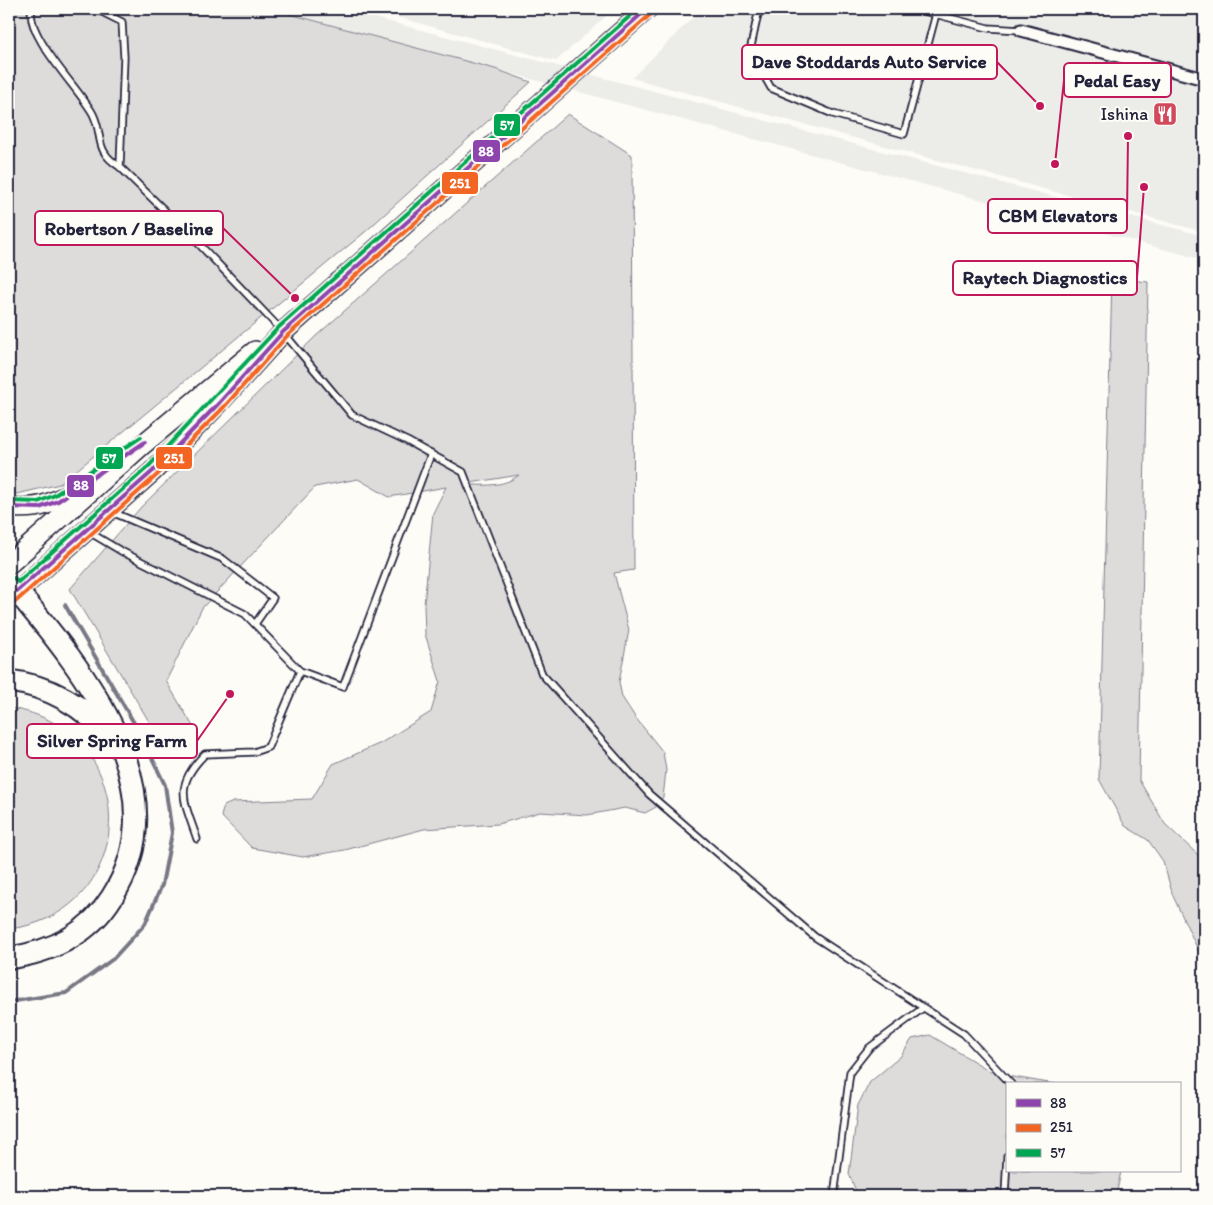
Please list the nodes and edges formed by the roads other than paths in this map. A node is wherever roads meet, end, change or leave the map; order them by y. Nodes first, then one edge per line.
1 (32, 9) edge
2 (96, 9) edge
3 (646, 9) edge
4 (759, 9) edge
5 (916, 9) edge
6 (936, 14) junction
7 (1022, 30) joint
8 (1204, 79) edge
9 (120, 167) junction
10 (283, 332) junction
11 (141, 446) junction
12 (431, 454) junction
13 (9, 507) edge
14 (109, 511) junction
15 (88, 531) junction
16 (11, 557) edge
17 (33, 577) junction
18 (12, 591) edge
19 (255, 624) junction
20 (300, 671) junction
21 (9, 681) edge
22 (126, 762) junction
23 (197, 839) dead end
24 (9, 958) edge
25 (923, 1008) junction
26 (1008, 1082) edge
27 (1006, 1172) edge
28 (834, 1196) edge
29 (1005, 1196) edge

1 - 9 lane
2 - 9 lane
3 - 10 main road
4 - 6 lane
5 - 6 lane
6 - 7 lane
7 - 8 street
9 - 10 lane
10 - 11 main road
10 - 12 lane
10 - 14 main road
11 - 13 main road
11 - 16 main road
12 - 20 lane
12 - 25 lane
14 - 15 main road
14 - 19 lane
15 - 17 main road
15 - 19 lane
16 - 17 main road
17 - 18 main road
18 - 22 highway
19 - 20 lane
20 - 23 lane
21 - 22 highway
22 - 24 highway
25 - 26 lane
25 - 28 lane
27 - 29 lane

